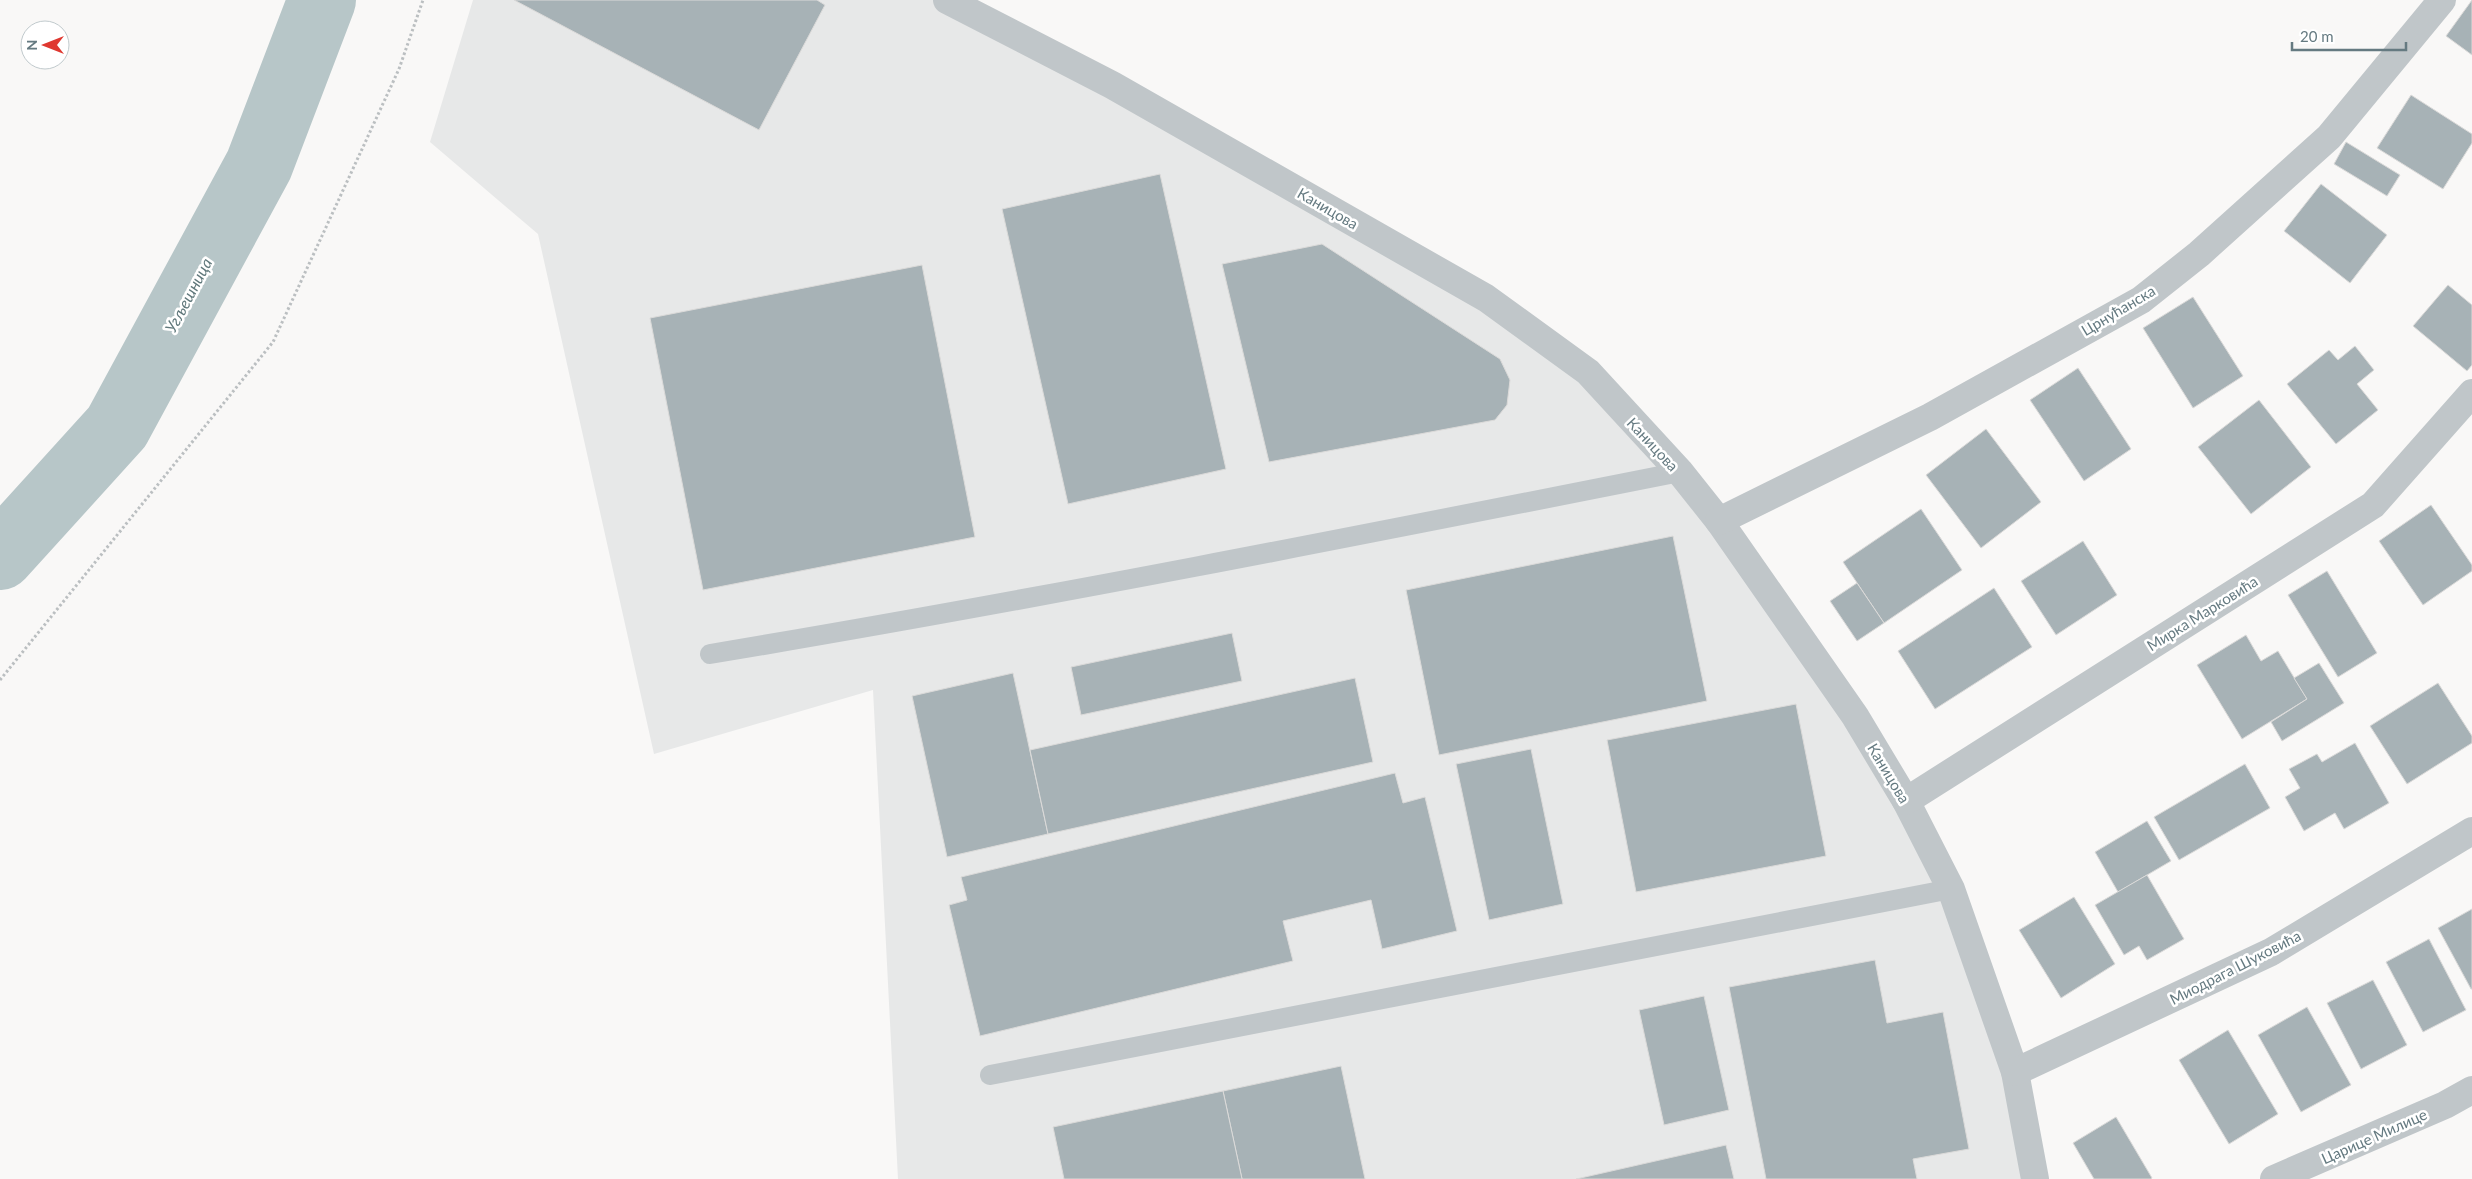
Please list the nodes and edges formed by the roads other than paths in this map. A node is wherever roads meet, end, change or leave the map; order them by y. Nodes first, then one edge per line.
1 (947, 0) edge
2 (2442, 0) edge
3 (2472, 393) edge
4 (1680, 472) junction
5 (1719, 520) junction
6 (710, 654) dead end
7 (1906, 801) junction
8 (2472, 831) edge
9 (1951, 889) junction
10 (2015, 1072) junction
11 (990, 1075) dead end
12 (2472, 1090) edge
13 (2035, 1179) edge
14 (2274, 1179) edge

1 - 4 street, Каницова
2 - 5 street, Црнућанска
3 - 7 street, Мирка Марковића
4 - 5 street, Каницова
4 - 6 lane
5 - 7 street, Каницова
7 - 9 street, Каницова
8 - 10 street, Миодрага Шуковића
9 - 10 street, Каницова
9 - 11 lane
10 - 13 street, Каницова
12 - 14 street, Царице Милице

